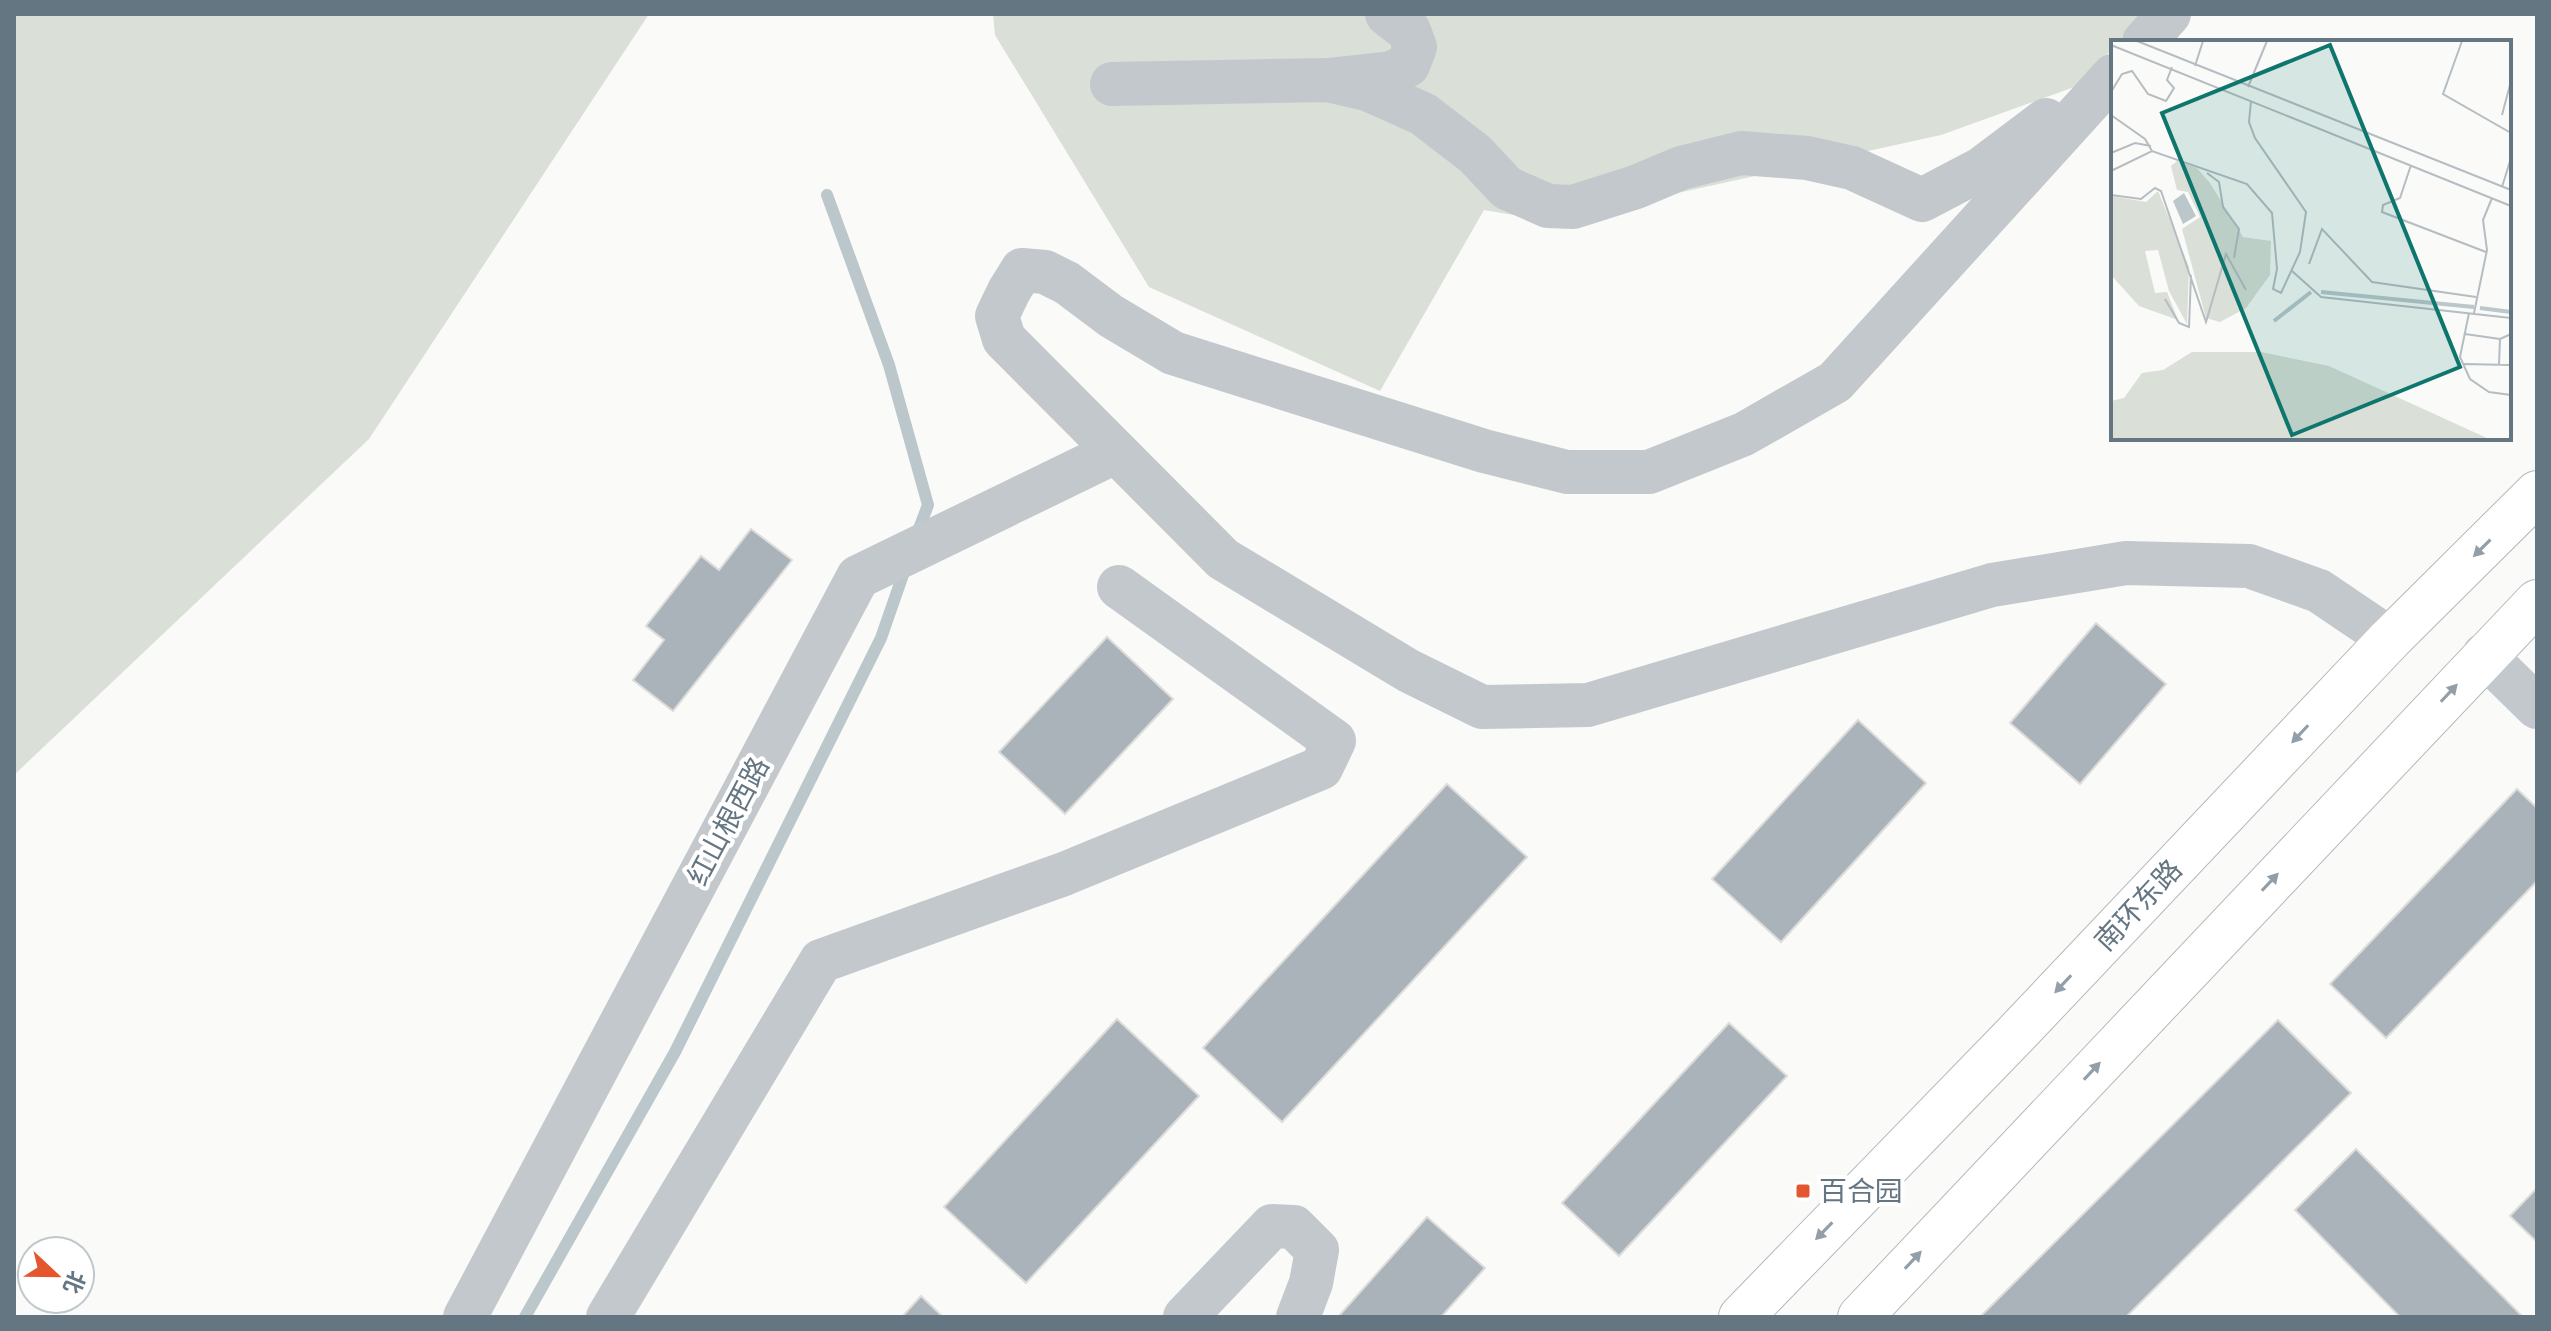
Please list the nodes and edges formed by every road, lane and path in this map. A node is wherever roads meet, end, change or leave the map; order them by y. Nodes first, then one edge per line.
1 (1387, 14) edge
2 (2169, 14) edge
3 (2146, 40) edge
4 (1328, 80) junction
5 (1112, 84) dead end
6 (2104, 86) edge
7 (1115, 452) junction
8 (2537, 493) edge
9 (1119, 587) dead end
10 (2537, 602) edge
11 (2390, 639) junction
12 (2484, 655) junction
13 (2537, 707) edge
14 (465, 1317) edge
15 (608, 1317) edge
16 (1185, 1317) edge
17 (1298, 1317) edge
18 (1741, 1317) edge
19 (1860, 1317) edge

1 - 4 street
2 - 3 street
4 - 5 street
4 - 6 street
6 - 7 street
7 - 11 street
7 - 14 street, 红山根西路
8 -> 11 highway, 南环东路
9 - 15 street
10 - 12 highway
11 -> 18 highway, 南环东路
12 - 13 street
19 -> 12 highway
16 - 17 street

